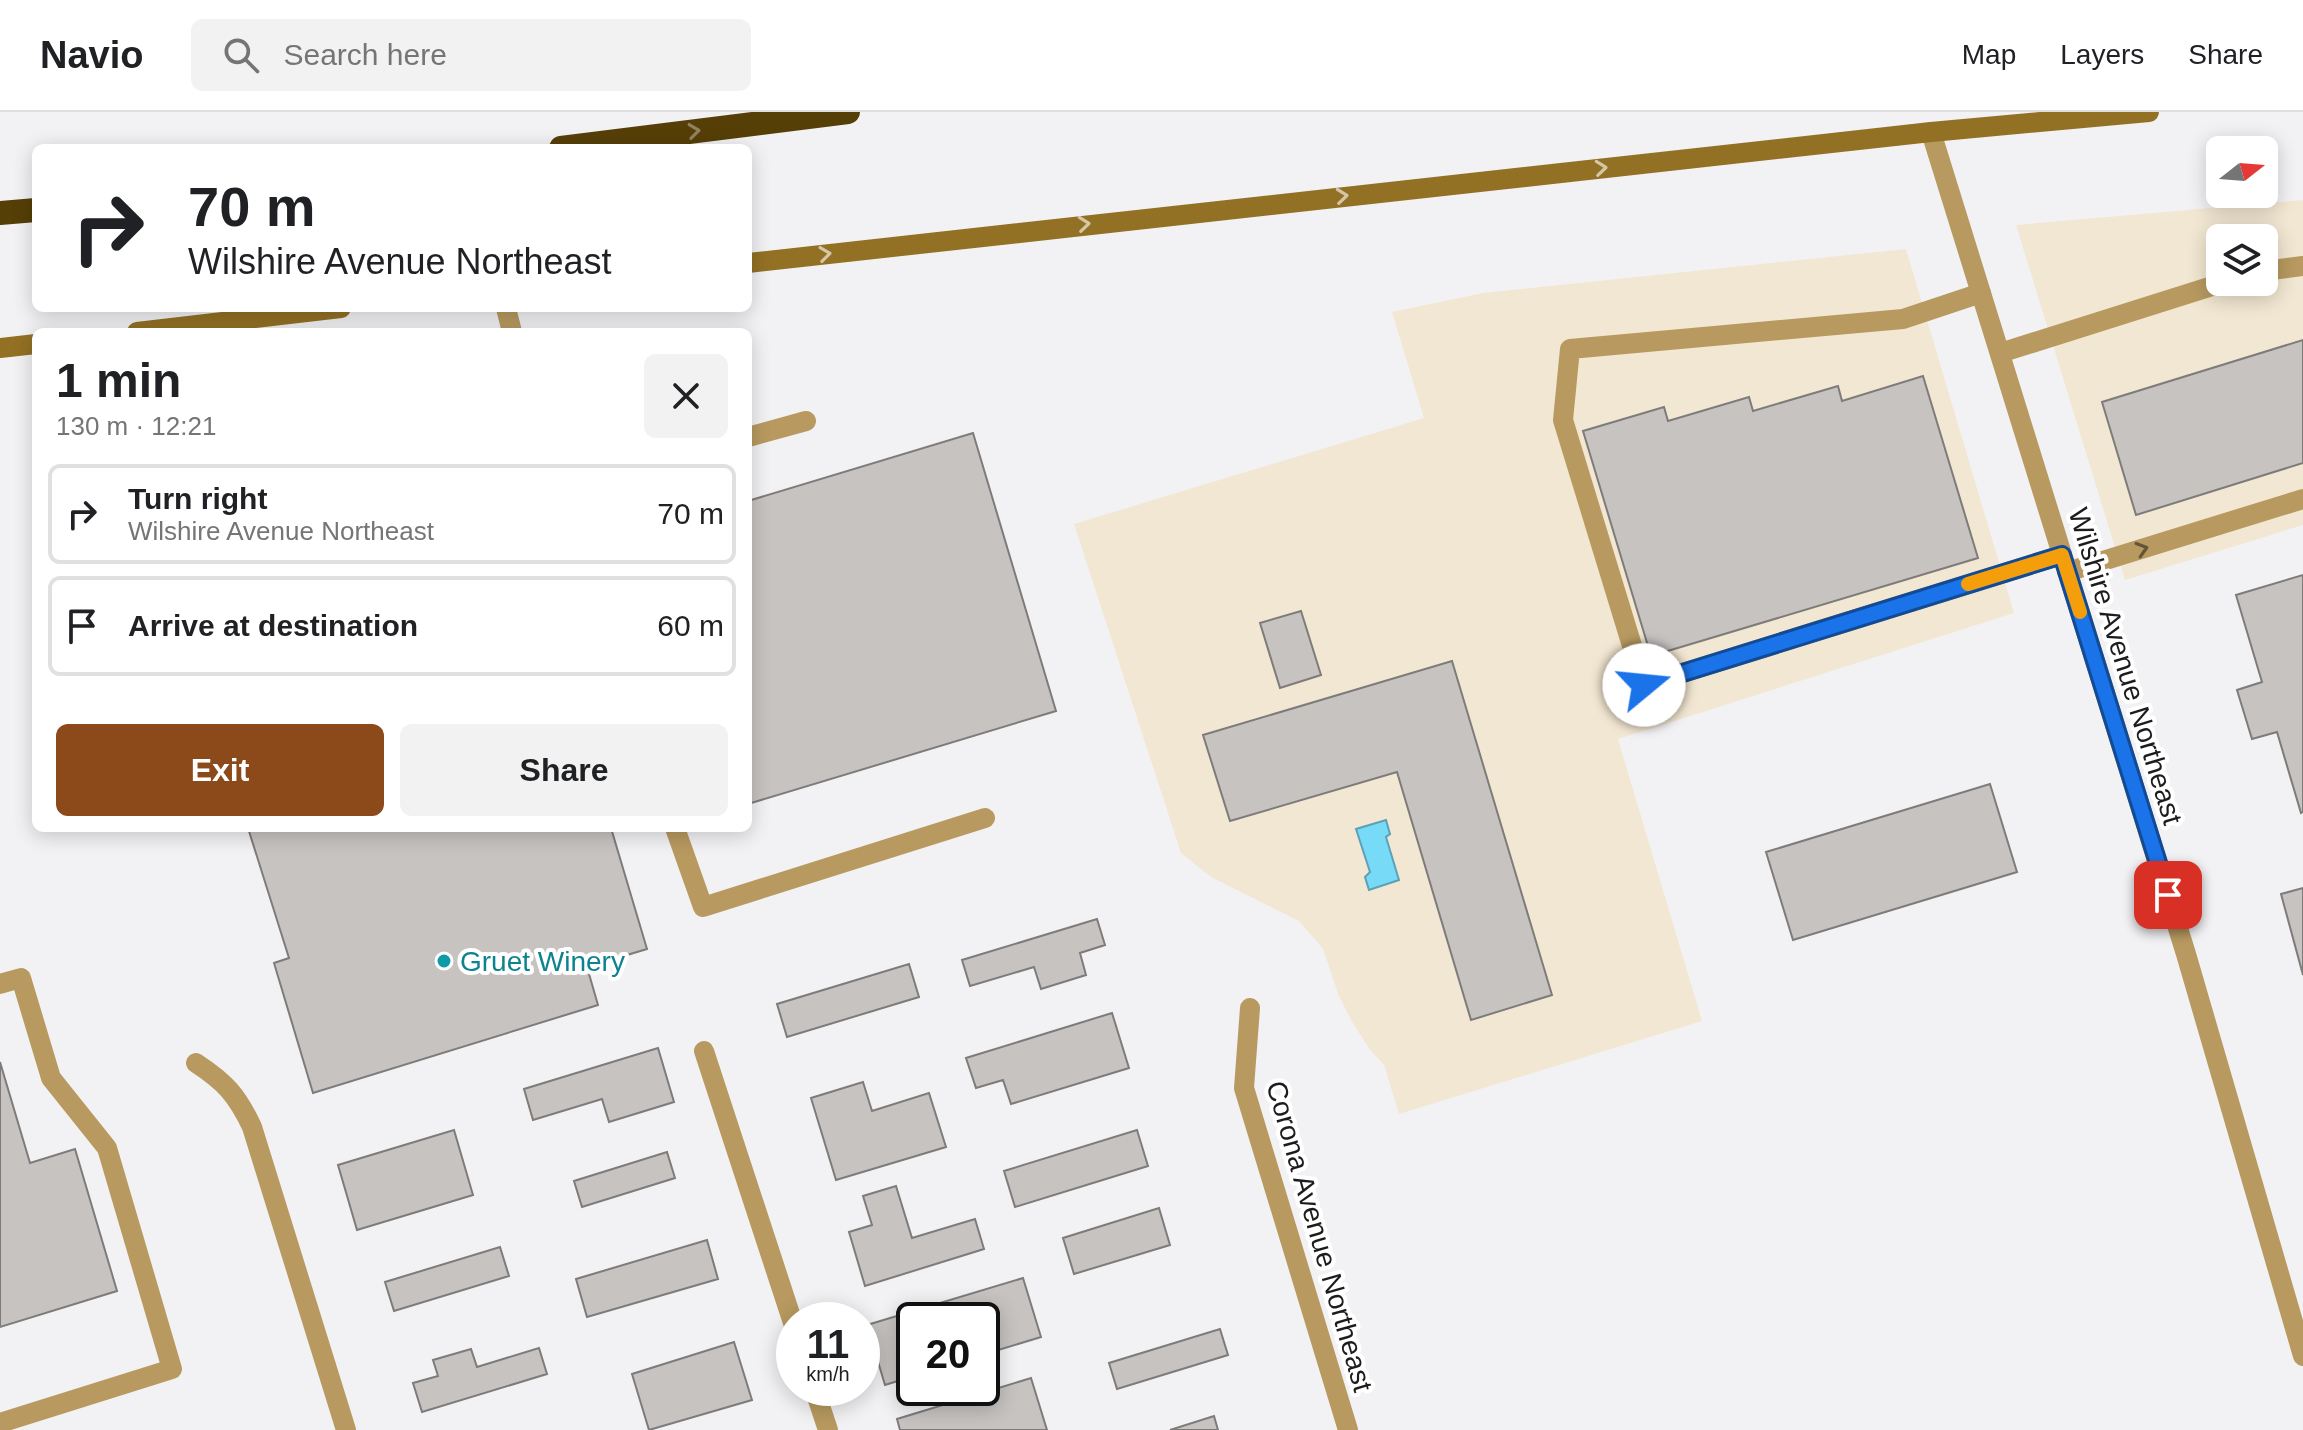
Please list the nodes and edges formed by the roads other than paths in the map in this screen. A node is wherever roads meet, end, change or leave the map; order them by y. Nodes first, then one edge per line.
1 (848, 112) edge
2 (2149, 112) edge
3 (1931, 132) junction
4 (593, 144) edge
5 (32, 210) edge
6 (0, 213) edge
7 (752, 263) edge
8 (2303, 266) edge
9 (2278, 269) edge
10 (2206, 288) edge
11 (1981, 293) junction
12 (307, 312) edge
13 (171, 328) edge
14 (32, 344) edge
15 (0, 348) edge
16 (2000, 353) junction
17 (806, 421) dead end
18 (752, 436) edge
19 (2303, 499) edge
20 (2065, 563) junction
21 (985, 818) dead end
22 (676, 832) edge
23 (0, 984) edge
24 (1250, 1008) dead end
25 (704, 1051) dead end
26 (196, 1063) dead end
27 (786, 1302) edge
28 (2303, 1356) edge
29 (820, 1406) edge
30 (0, 1423) edge
31 (346, 1430) edge
32 (828, 1430) edge
33 (1348, 1430) edge

4 -> 1 highway
2 - 3 main road
7 -> 3 main road
3 - 11 street, Wilshire Avenue Northeast
5 - 6 highway
8 - 9 street
10 - 16 street
11 - 16 street, Wilshire Avenue Northeast
11 - 20 street
12 - 13 main road
14 - 15 main road
16 - 20 street, Wilshire Avenue Northeast
17 - 18 street
20 -> 19 street
20 - 28 street, Wilshire Avenue Northeast
21 - 22 street
23 - 30 street
24 - 33 street, Corona Avenue Northeast
25 - 27 street
26 - 31 street
29 - 32 street

